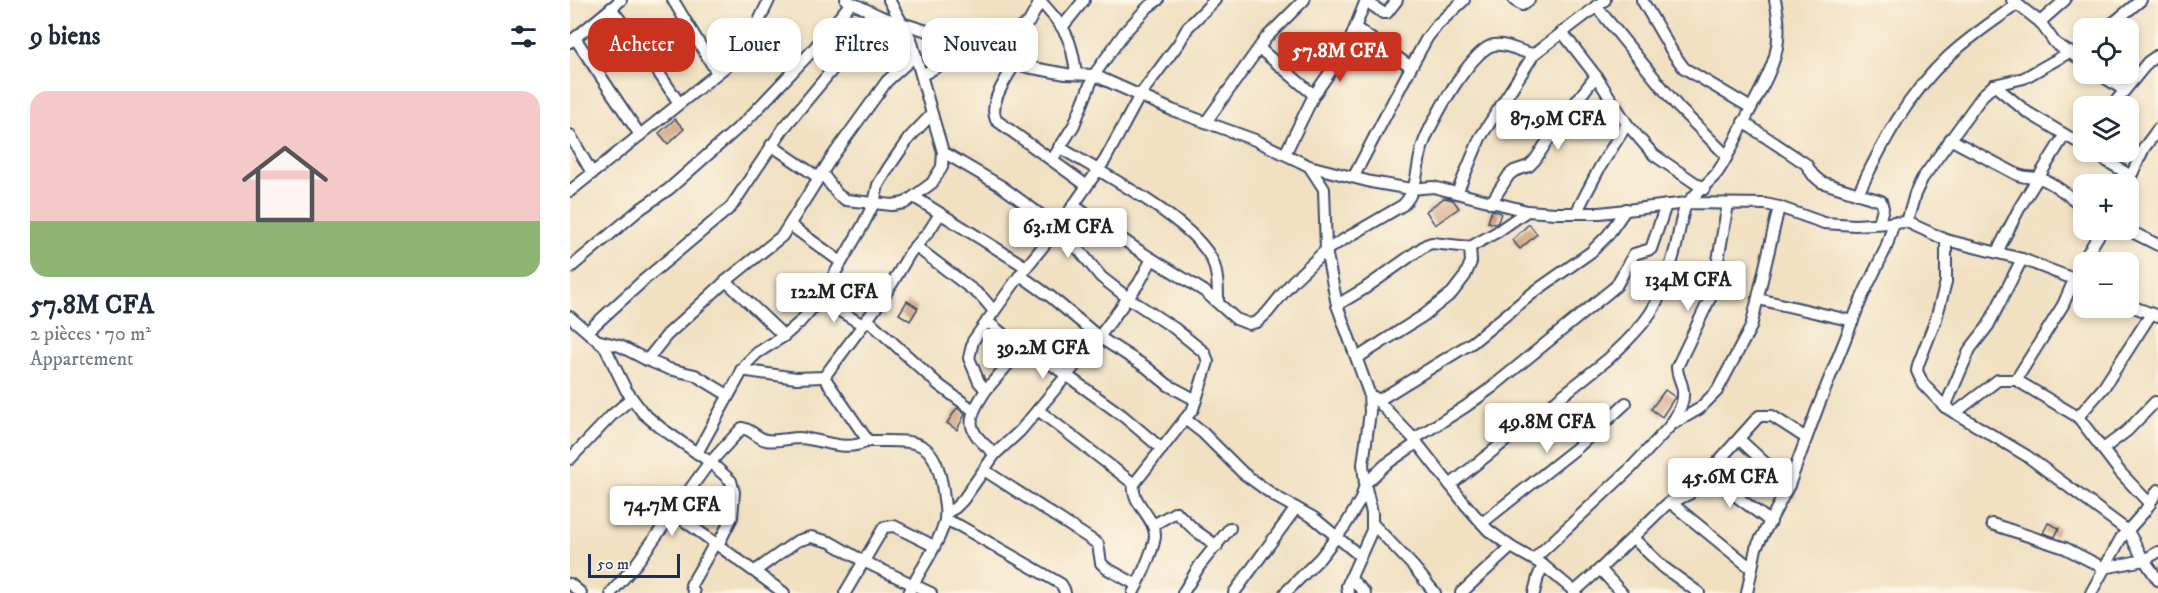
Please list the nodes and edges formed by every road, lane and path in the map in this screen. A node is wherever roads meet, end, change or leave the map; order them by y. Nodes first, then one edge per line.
1 (621, 0) edge
2 (673, 0) edge
3 (769, 0) edge
4 (889, 0) edge
5 (1084, 0) edge
6 (1158, 0) edge
7 (1215, 0) edge
8 (1304, 0) edge
9 (1366, 0) edge
10 (1397, 0) edge
11 (1464, 0) edge
12 (1514, 0) edge
13 (1529, 0) edge
14 (1642, 0) edge
15 (1775, 0) edge
16 (2065, 0) edge
17 (2141, 0) edge
18 (1041, 1) edge
19 (849, 2) edge
20 (2015, 2) edge
21 (1600, 3) edge
22 (611, 8) junction
23 (871, 13) junction
24 (885, 18) edge
25 (900, 18) edge
26 (1031, 18) edge
27 (2119, 18) edge
28 (2040, 22) junction
29 (1063, 26) junction
30 (1356, 28) junction
31 (1562, 32) junction
32 (573, 40) edge
33 (910, 40) edge
34 (1260, 49) junction
35 (2070, 52) junction
36 (1534, 54) junction
37 (2073, 54) edge
38 (916, 55) junction
39 (2158, 55) edge
40 (1411, 67) junction
41 (1038, 69) edge
42 (927, 72) edge
43 (1010, 72) edge
44 (717, 73) junction
45 (1076, 74) junction
46 (922, 75) junction
47 (1094, 75) junction
48 (1596, 76) junction
49 (2115, 84) edge
50 (1994, 85) junction
51 (2124, 90) junction
52 (1140, 95) junction
53 (1314, 95) junction
54 (2120, 96) edge
55 (679, 103) junction
56 (1751, 108) junction
57 (932, 114) junction
58 (1206, 122) junction
59 (1743, 122) junction
60 (1627, 124) junction
61 (2158, 129) edge
62 (570, 135) edge
63 (640, 135) junction
64 (2064, 136) junction
65 (1950, 139) junction
66 (2073, 140) edge
67 (771, 145) junction
68 (1059, 147) junction
69 (943, 152) junction
70 (1285, 154) junction
71 (1727, 156) junction
72 (1053, 160) junction
73 (2105, 162) edge
74 (1309, 166) junction
75 (1097, 170) junction
76 (592, 173) junction
77 (2121, 174) edge
78 (2132, 174) edge
79 (820, 176) junction
80 (1354, 176) junction
81 (2038, 178) junction
82 (1086, 185) junction
83 (1415, 189) junction
84 (1704, 189) junction
85 (570, 191) edge
86 (1457, 193) junction
87 (1858, 194) junction
88 (914, 197) junction
89 (2073, 199) edge
90 (874, 203) junction
91 (1491, 203) junction
92 (1687, 203) junction
93 (1728, 204) junction
94 (1073, 205) junction
95 (1666, 205) junction
96 (1779, 207) junction
97 (1626, 209) junction
98 (1527, 211) junction
99 (1575, 213) junction
100 (940, 214) junction
101 (1894, 222) junction
102 (1907, 222) junction
103 (1879, 223) junction
104 (790, 225) junction
105 (1057, 229) junction
106 (2139, 236) edge
107 (1946, 240) junction
108 (2158, 245) edge
109 (915, 246) junction
110 (1470, 247) junction
111 (1326, 250) junction
112 (1996, 252) junction
113 (1152, 259) junction
114 (2022, 259) junction
115 (841, 262) junction
116 (570, 268) edge
117 (1023, 271) junction
118 (2073, 279) edge
119 (726, 281) junction
120 (2073, 290) edge
121 (820, 298) junction
122 (1128, 298) junction
123 (1758, 299) junction
124 (1218, 303) junction
125 (1337, 305) junction
126 (2139, 309) edge
127 (994, 311) junction
128 (2154, 315) edge
129 (570, 317) edge
130 (987, 321) junction
131 (1853, 321) junction
132 (865, 322) junction
133 (588, 331) junction
134 (784, 336) junction
135 (1099, 337) junction
136 (600, 341) junction
137 (1022, 348) junction
138 (1357, 358) junction
139 (646, 360) junction
140 (741, 370) junction
141 (1067, 375) junction
142 (824, 377) junction
143 (2016, 380) junction
144 (986, 390) junction
145 (1370, 393) junction
146 (728, 395) junction
147 (631, 399) junction
148 (1196, 400) junction
149 (1379, 400) junction
150 (2157, 402) edge
151 (1626, 403) dead end
152 (974, 410) junction
153 (1038, 410) junction
154 (1950, 410) junction
155 (2078, 417) junction
156 (1185, 420) junction
157 (1671, 425) junction
158 (1806, 438) junction
159 (1739, 439) junction
160 (868, 441) junction
161 (1415, 441) junction
162 (1162, 449) junction
163 (2103, 450) junction
164 (697, 453) junction
165 (995, 454) junction
166 (570, 459) edge
167 (710, 462) junction
168 (984, 470) junction
169 (1706, 474) junction
170 (1134, 484) junction
171 (1365, 484) junction
172 (1450, 485) junction
173 (1789, 485) junction
174 (2158, 490) edge
175 (1670, 502) junction
176 (2150, 504) junction
177 (1296, 508) junction
178 (672, 512) junction
179 (946, 517) junction
180 (1771, 522) junction
181 (1372, 523) junction
182 (1482, 523) junction
183 (1992, 524) dead end
184 (1153, 525) junction
185 (1230, 528) dead end
186 (2128, 531) junction
187 (1337, 537) junction
188 (1633, 538) junction
189 (717, 544) junction
190 (934, 546) junction
191 (1217, 546) junction
192 (1511, 548) junction
193 (2158, 552) edge
194 (1360, 556) junction
195 (2144, 560) junction
196 (863, 561) junction
197 (1539, 562) junction
198 (1751, 568) junction
199 (2104, 568) junction
200 (1600, 569) junction
201 (755, 571) junction
202 (2158, 580) edge
203 (570, 584) edge
204 (1346, 587) edge
205 (911, 589) edge
206 (1135, 589) edge
207 (614, 592) edge
208 (1574, 592) edge
209 (581, 593) edge
210 (694, 593) edge
211 (784, 593) edge
212 (844, 593) edge
213 (931, 593) edge
214 (1065, 593) edge
215 (1184, 593) edge
216 (1234, 593) edge
217 (1285, 593) edge
218 (1365, 593) edge
219 (1435, 593) edge
220 (1461, 593) edge
221 (1534, 593) edge
222 (1622, 593) edge
223 (1700, 593) edge
224 (1747, 593) edge
225 (2091, 593) edge

1 - 22 street
2 - 44 street
3 - 44 street
4 - 25 street
5 - 29 street
6 - 47 street
7 - 52 street
8 - 34 street
9 - 10 street
9 - 30 street
11 - 40 street
12 - 13 street
14 - 56 street
15 - 56 street
16 - 28 street
17 - 27 street
18 - 26 street
18 - 29 street
19 - 23 street
19 - 116 street
20 - 28 street
20 - 87 street
21 - 31 street
21 - 71 street
22 - 32 street
22 - 55 street
23 - 24 street
23 - 67 street
28 - 35 street
29 - 45 street
30 - 40 street
30 - 53 street
31 - 36 street
31 - 48 street
32 - 63 street
33 - 38 street
34 - 53 street
34 - 58 street
35 - 37 street
35 - 50 street
36 - 83 street
36 - 86 street
38 - 46 street
38 - 79 street
39 - 51 street
40 - 80 street
41 - 45 street
42 - 46 street
43 - 72 street
44 - 55 street
45 - 47 street
46 - 57 street
47 - 52 street
47 - 68 street
48 - 60 street
48 - 91 street
49 - 51 street
50 - 64 street
50 - 65 street
51 - 54 street
52 - 58 street
52 - 75 street
53 - 70 street
55 - 63 street
56 - 59 street
57 - 69 street
57 - 90 street
58 - 70 street
59 - 71 street
59 - 87 street
60 - 84 street
60 - 99 street
61 - 78 street
62 - 76 street
63 - 76 street
64 - 66 street
64 - 81 street
65 - 81 street
65 - 102 street
67 - 79 street
67 - 133 street
68 - 72 street
68 - 75 street
69 - 88 street
69 - 105 street
70 - 74 street
71 - 84 street
72 - 82 street
73 - 77 street
74 - 80 street
74 - 111 street
75 - 82 street
75 - 124 street
76 - 85 street
79 - 90 street
79 - 104 street
80 - 83 street
81 - 89 street
81 - 112 street
82 - 94 street
83 - 86 street
83 - 111 street
84 - 92 street
86 - 91 street
87 - 103 street
88 - 90 street
88 - 100 street
90 - 115 street
91 - 98 street
92 - 93 street
92 - 95 street
92 - 172 street
93 - 96 street
93 - 157 street
94 - 105 street
94 - 113 street
95 - 97 street
95 - 161 street
96 - 103 street
96 - 123 street
97 - 99 street
97 - 149 street
98 - 99 street
98 - 110 street
100 - 109 street
100 - 117 street
101 - 102 street
101 - 103 street
101 - 131 street
102 - 107 street
104 - 115 street
104 - 119 street
105 - 117 street
105 - 122 street
106 - 108 street
107 - 112 street
107 - 154 street
109 - 127 street
109 - 132 street
110 - 125 street
110 - 138 street
111 - 124 street
111 - 125 street
112 - 114 street
113 - 122 street
113 - 124 street
114 - 118 street
114 - 154 street
115 - 121 street
117 - 127 street
117 - 135 street
119 - 134 street
119 - 139 street
120 - 143 street
121 - 132 street
121 - 134 street
122 - 135 street
122 - 148 street
123 - 131 street
123 - 157 street
125 - 138 street
126 - 128 street
127 - 130 street
128 - 155 street
129 - 133 street
130 - 137 street
130 - 144 street
131 - 158 street
132 - 142 street
132 - 152 street
133 - 136 street
134 - 140 street
135 - 141 street
135 - 148 street
136 - 139 street
136 - 147 street
137 - 141 street
137 - 144 street
138 - 145 street
139 - 146 street
140 - 142 street
140 - 146 street
141 - 153 street
141 - 162 street
142 - 160 street
143 - 154 street
143 - 155 street
144 - 152 street
145 - 149 street
145 - 171 street
146 - 164 street
147 - 164 street
147 - 166 street
148 - 156 street
149 - 161 street
150 - 163 street
151 - 182 street
152 - 165 street
153 - 165 street
153 - 170 street
154 - 186 street
155 - 163 street
156 - 162 street
156 - 177 street
157 - 197 street
158 - 159 street
158 - 173 street
159 - 169 street
159 - 173 street
160 - 167 street
160 - 179 street
161 - 171 street
161 - 172 street
162 - 170 street
163 - 176 street
164 - 167 street
165 - 168 street
167 - 178 street
167 - 189 street
168 - 179 street
168 - 206 street
169 - 175 street
169 - 180 street
170 - 184 street
171 - 181 street
171 - 187 street
172 - 182 street
173 - 180 street
174 - 176 street
175 - 188 street
175 - 198 street
176 - 186 street
177 - 187 street
177 - 216 street
178 - 189 street
178 - 207 street
179 - 190 street
179 - 214 street
180 - 198 street
181 - 194 street
181 - 219 street
182 - 192 street
183 - 199 street
184 - 191 street
184 - 206 street
185 - 191 street
186 - 195 street
186 - 199 street
187 - 194 street
187 - 217 street
188 - 200 street
188 - 223 street
189 - 201 street
189 - 210 street
190 - 196 street
190 - 205 street
191 - 215 street
192 - 197 street
192 - 220 street
193 - 195 street
194 - 204 street
195 - 199 street
195 - 202 street
196 - 201 street
196 - 205 street
196 - 212 street
197 - 208 street
197 - 221 street
198 - 224 street
199 - 225 street
200 - 208 street
200 - 222 street
201 - 211 street
203 - 209 street
204 - 218 street
205 - 213 street

